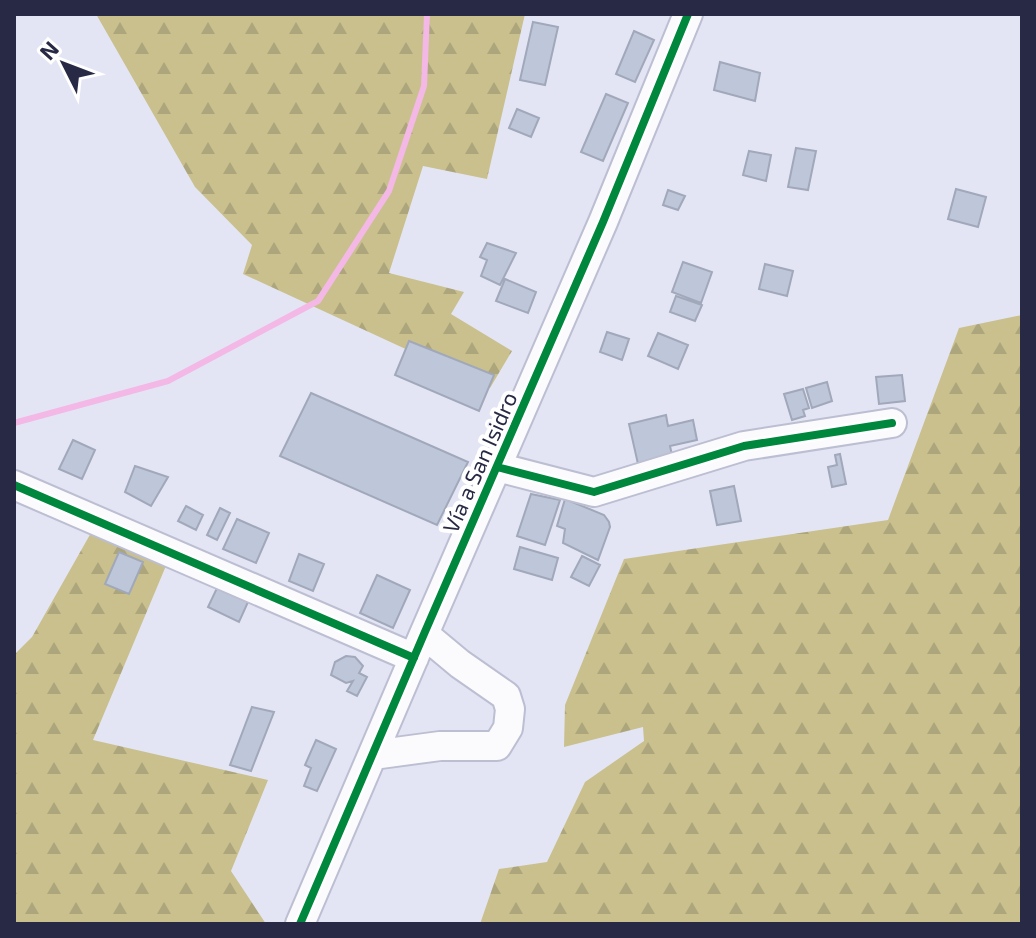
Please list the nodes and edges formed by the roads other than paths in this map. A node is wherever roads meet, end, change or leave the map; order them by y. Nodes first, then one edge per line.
1 (688, 14) edge
2 (892, 423) dead end
3 (497, 467) junction
4 (14, 485) edge
5 (419, 646) junction
6 (373, 755) junction
7 (300, 924) edge

1 - 3 street, Vía a San Isidro
2 - 3 street
3 - 5 street, Vía a San Isidro
4 - 5 street
5 - 6 street, Vía a San Isidro
5 - 6 street
6 - 7 street, Vía a San Isidro

